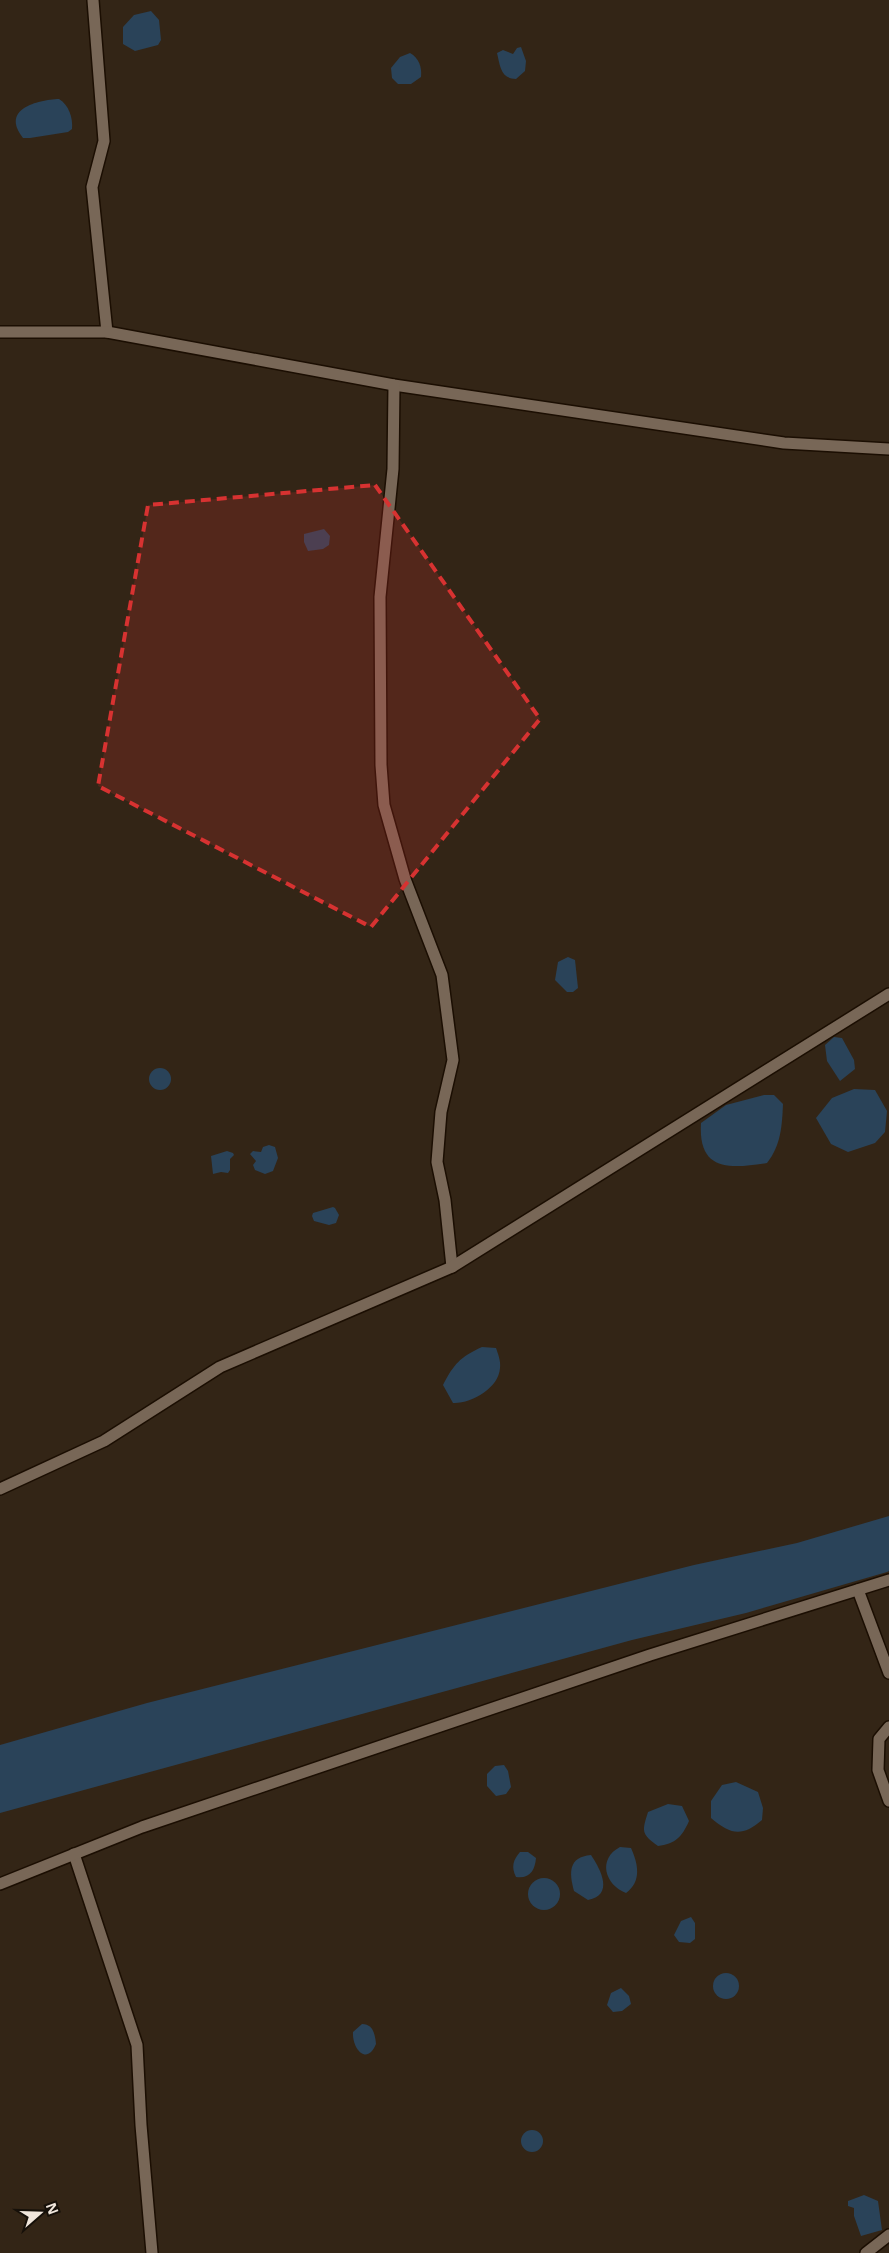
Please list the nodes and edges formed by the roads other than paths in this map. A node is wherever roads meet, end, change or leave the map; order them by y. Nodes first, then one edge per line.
1 (93, 0) edge
2 (0, 332) edge
3 (107, 332) junction
4 (394, 386) junction
5 (889, 449) edge
6 (889, 994) edge
7 (452, 1267) junction
8 (0, 1489) edge
9 (889, 1580) edge
10 (858, 1590) junction
11 (889, 1673) edge
12 (889, 1727) edge
13 (889, 1801) edge
14 (74, 1854) junction
15 (0, 1884) edge
16 (889, 2235) edge
17 (152, 2253) edge
18 (866, 2253) edge

1 - 3 street
2 - 3 street
3 - 4 street
4 - 5 street
4 - 7 street
6 - 7 street
7 - 8 street
9 - 10 street
10 - 11 street
10 - 14 street
12 - 13 street
14 - 15 street
14 - 17 street
16 - 18 street

